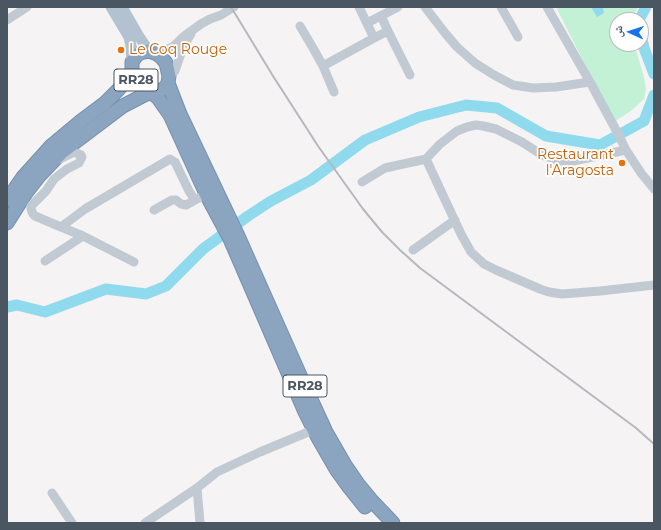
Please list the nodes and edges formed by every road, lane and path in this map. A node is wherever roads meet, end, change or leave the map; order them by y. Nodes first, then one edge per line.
1 (27, 7) edge
2 (111, 7) edge
3 (122, 7) edge
4 (234, 7) edge
5 (359, 7) edge
6 (398, 7) edge
7 (425, 7) edge
8 (501, 7) edge
9 (547, 7) edge
10 (381, 16) junction
11 (7, 20) edge
12 (367, 23) junction
13 (300, 26) dead end
14 (195, 28) junction
15 (388, 31) junction
16 (518, 37) dead end
17 (374, 38) junction
18 (150, 51) junction
19 (323, 66) junction
20 (132, 68) junction
21 (410, 75) dead end
22 (169, 79) junction
23 (590, 82) junction
24 (334, 92) dead end
25 (151, 93) junction
26 (624, 147) junction
27 (426, 158) junction
28 (49, 164) junction
29 (362, 182) dead end
30 (654, 189) edge
31 (201, 198) junction
32 (7, 200) edge
33 (154, 210) dead end
34 (455, 220) junction
35 (226, 222) junction
36 (7, 223) edge
37 (61, 227) junction
38 (83, 236) junction
39 (413, 250) dead end
40 (45, 261) dead end
41 (134, 262) dead end
42 (654, 285) edge
43 (319, 428) junction
44 (197, 488) junction
45 (52, 493) dead end
46 (72, 523) edge
47 (145, 523) edge
48 (200, 523) edge
49 (381, 523) edge
50 (393, 523) edge

1 - 11 street
2 - 20 main road, RR28
3 - 18 main road, RR28
4 - 14 street
5 - 12 street
6 - 10 street
7 - 23 street
8 - 16 street
9 - 23 street
10 - 12 street
10 - 15 street
12 - 17 street
13 - 19 street
14 - 18 street
14 - 22 street
15 - 17 street
15 - 21 street
17 - 19 street
18 - 20 highway, RR28
18 - 22 highway, RR28
19 - 24 street
20 - 25 highway, RR28
20 - 32 highway
22 - 25 highway, RR28
22 - 35 highway, RR28
23 - 26 street
25 - 28 highway
25 - 31 highway, RR28
26 - 27 street
26 - 30 street
27 - 29 street
27 - 34 street
28 - 36 highway
28 - 37 street
31 - 33 street
31 - 35 highway, RR28
31 - 37 street
34 - 39 street
34 - 42 street
35 - 43 highway, RR28
37 - 38 street
38 - 40 street
38 - 41 street
43 - 44 street
43 - 49 highway, RR28
43 - 50 highway, RR28
44 - 47 street
44 - 48 street
45 - 46 street

